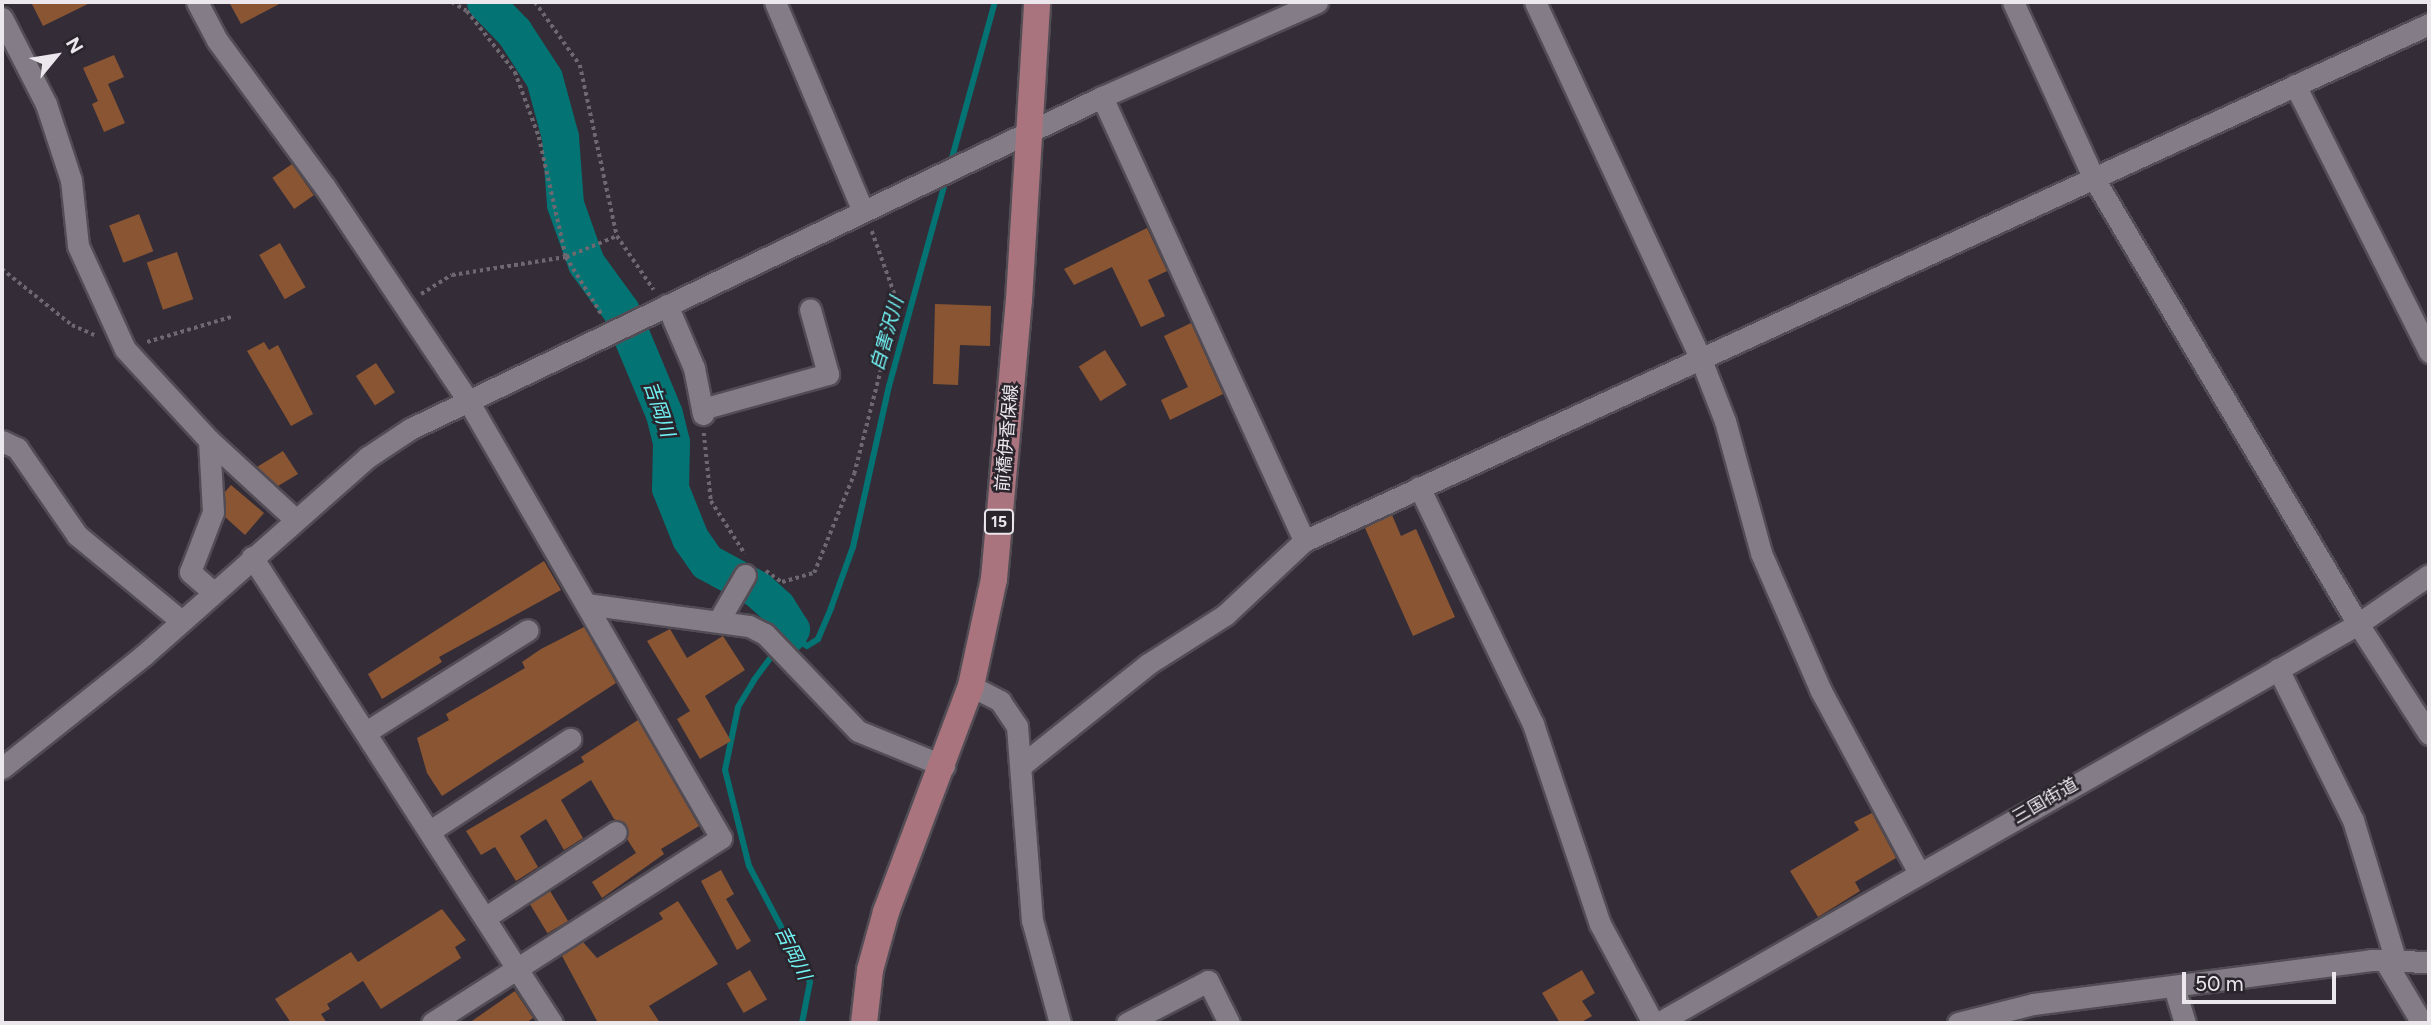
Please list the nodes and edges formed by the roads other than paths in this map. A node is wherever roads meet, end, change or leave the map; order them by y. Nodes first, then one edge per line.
1 (197, 2) edge
2 (775, 2) edge
3 (1037, 2) edge
4 (1317, 2) edge
5 (1535, 2) edge
6 (2013, 2) edge
7 (2, 18) edge
8 (2429, 24) edge
9 (2295, 85) junction
10 (1102, 97) junction
11 (1028, 133) junction
12 (2093, 177) junction
13 (863, 211) junction
14 (659, 308) junction
15 (810, 309) dead end
16 (2423, 322) edge
17 (2429, 352) edge
18 (1700, 357) junction
19 (467, 399) junction
20 (209, 440) junction
21 (2, 442) edge
22 (1419, 487) junction
23 (295, 519) junction
24 (1304, 541) junction
25 (253, 557) junction
26 (747, 568) road end
27 (2429, 575) edge
28 (212, 592) junction
29 (586, 604) junction
30 (180, 620) junction
31 (719, 620) junction
32 (2358, 624) junction
33 (528, 631) dead end
34 (2278, 669) junction
35 (971, 685) junction
36 (366, 732) junction
37 (2429, 734) edge
38 (570, 739) dead end
39 (1022, 765) junction
40 (944, 766) junction
41 (2, 768) edge
42 (430, 831) junction
43 (616, 832) dead end
44 (1919, 873) junction
45 (486, 917) junction
46 (2390, 960) junction
47 (2429, 962) edge
48 (518, 968) junction
49 (2174, 987) junction
50 (548, 1022) edge
51 (1663, 1022) edge
52 (1965, 1022) edge
53 (432, 1023) edge
54 (864, 1023) edge
55 (1060, 1023) edge
56 (1127, 1023) edge
57 (1229, 1023) edge
58 (2186, 1023) edge
59 (2422, 1023) edge

1 - 19 street
2 - 13 street
3 - 11 main road, 前橋伊香保線 / 15
4 - 10 street
5 - 18 street
6 - 12 street
7 - 20 street
8 - 9 street
9 - 12 street
9 - 16 street
10 - 11 street
10 - 24 street
11 - 13 street
11 - 35 main road, 前橋伊香保線 / 15
12 - 18 street
12 - 32 street
13 - 14 street
14 - 15 street
14 - 19 street
16 - 17 street
18 - 22 street
18 - 44 street
19 - 23 street
19 - 29 street
20 - 23 street
20 - 28 street
21 - 30 street
22 - 24 street
22 - 51 street
23 - 25 street
24 - 39 street
25 - 28 street
25 - 36 street
26 - 31 street
27 - 32 street, 三国街道
28 - 30 street
29 - 31 street
29 - 48 street
30 - 41 street
31 - 40 street
32 - 34 street, 三国街道
32 - 37 street
33 - 36 street
34 - 44 street, 三国街道
34 - 46 street
35 - 39 street
35 - 40 main road, 前橋伊香保線 / 15
36 - 42 street
38 - 42 street
39 - 55 street
40 - 54 main road, 前橋伊香保線 / 15
42 - 45 street
43 - 45 street
44 - 51 street, 三国街道
45 - 48 street
46 - 47 street
46 - 49 street
46 - 59 street
48 - 50 street
48 - 53 street
49 - 52 street
49 - 58 street
56 - 57 street

